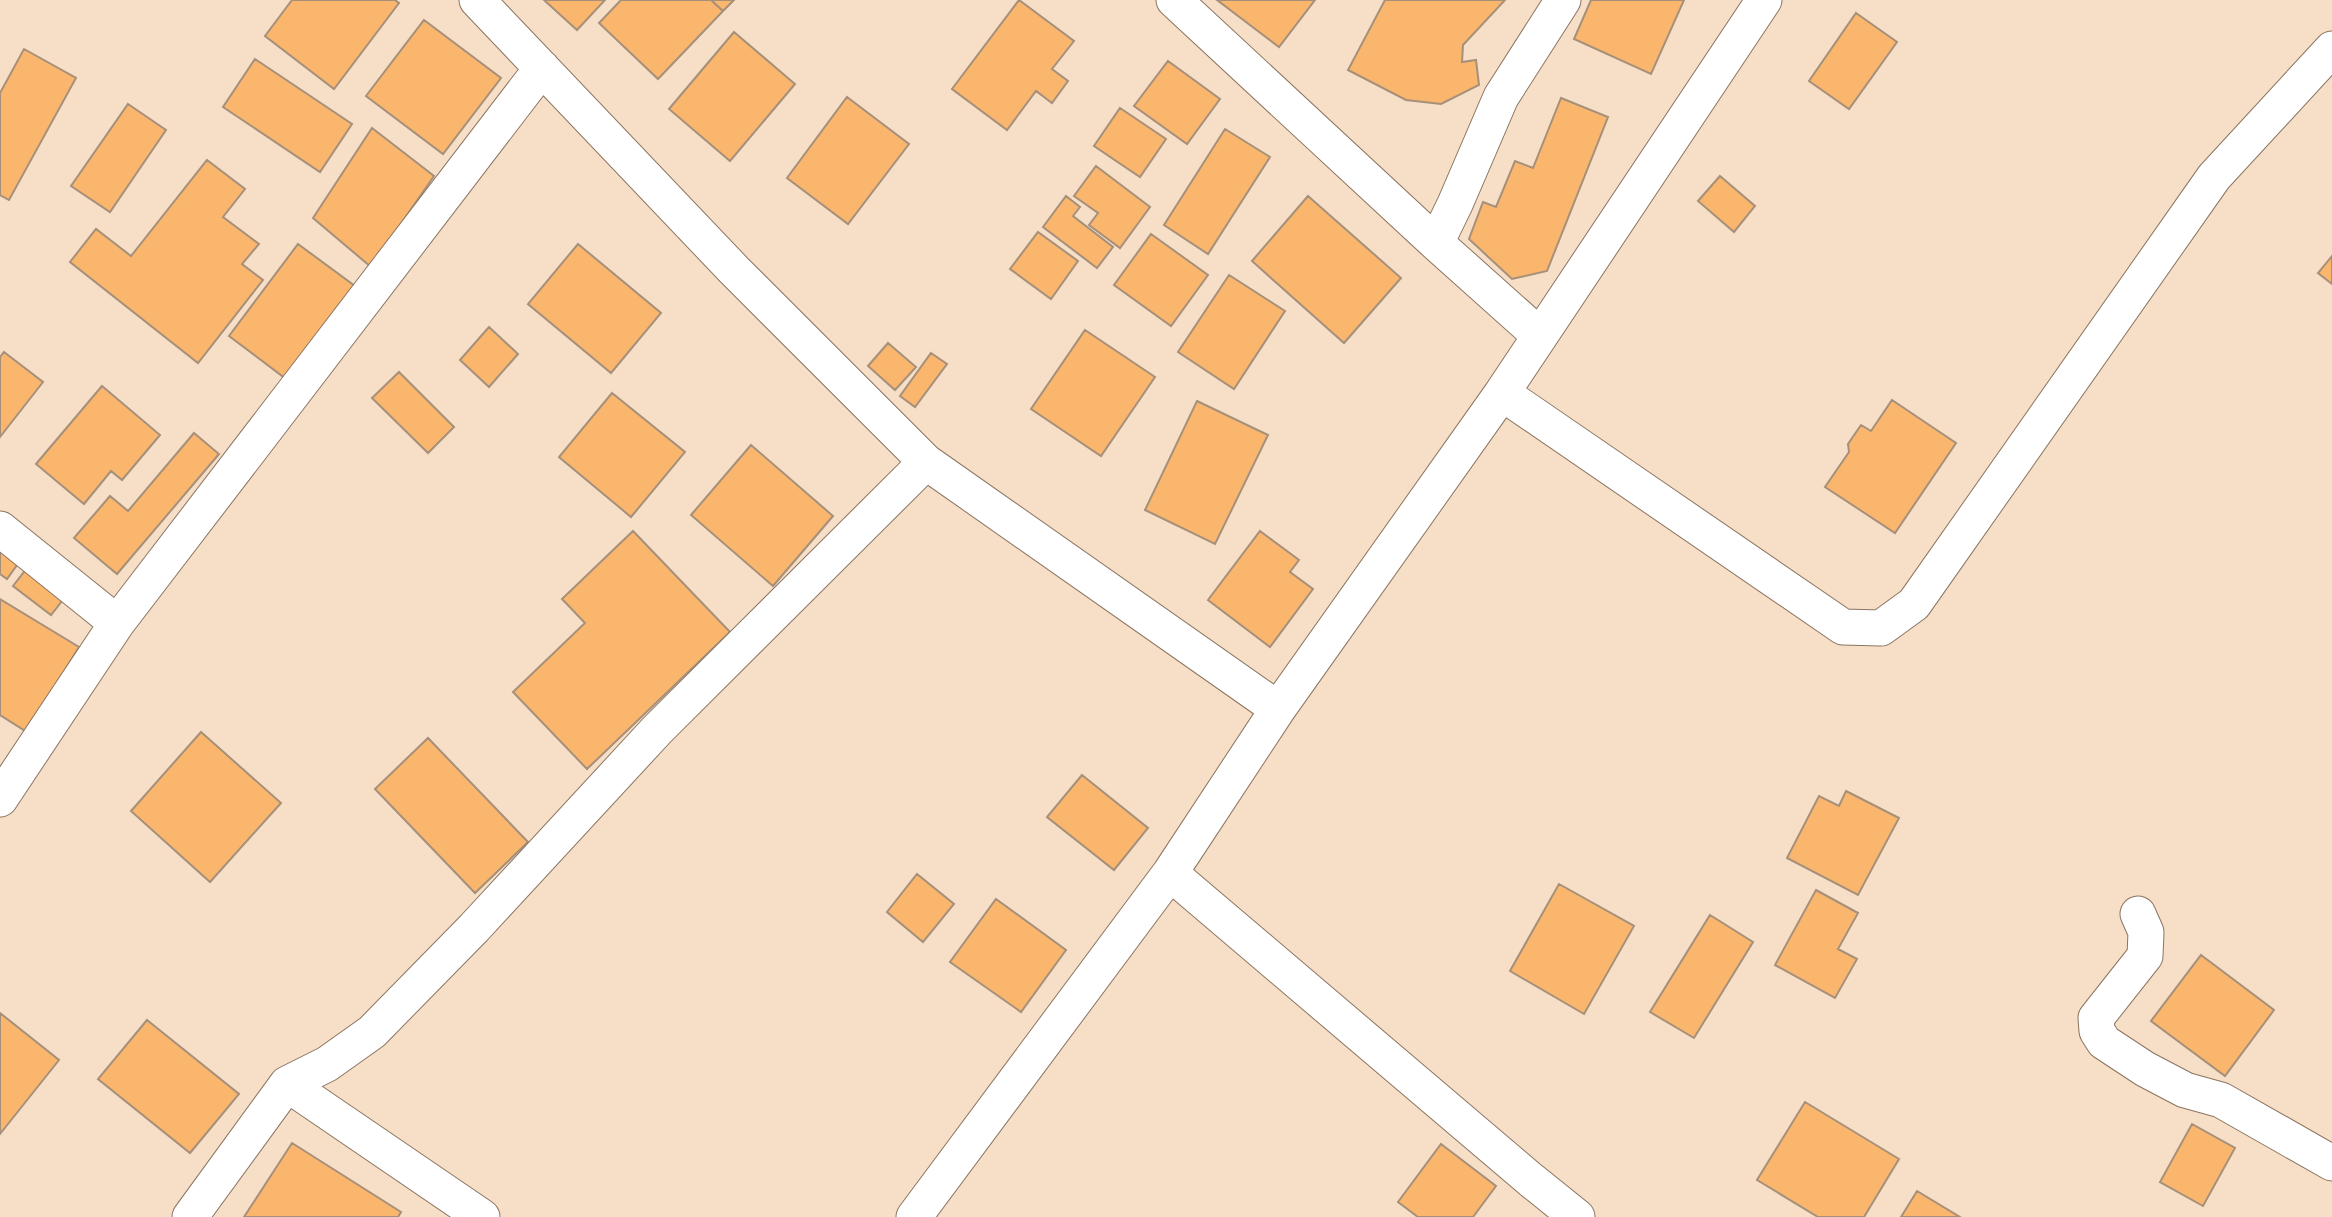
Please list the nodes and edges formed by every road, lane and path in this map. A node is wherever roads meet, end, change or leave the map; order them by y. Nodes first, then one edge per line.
1 (477, 0) edge
2 (1174, 0) edge
3 (1563, 0) edge
4 (1764, 0) edge
5 (2332, 49) edge
6 (542, 68) junction
7 (1436, 243) junction
8 (1540, 336) junction
9 (1502, 393) junction
10 (926, 462) junction
11 (0, 529) edge
12 (117, 622) junction
13 (1278, 709) junction
14 (0, 799) edge
15 (1170, 873) junction
16 (2138, 914) dead end
17 (287, 1084) junction
18 (2332, 1163) edge
19 (190, 1217) edge
20 (482, 1217) edge
21 (914, 1217) edge
22 (1577, 1217) edge

1 - 6 street
2 - 7 street
3 - 7 street
4 - 8 street
5 - 9 street
6 - 10 street
6 - 12 street
7 - 8 street
8 - 9 street
9 - 13 street
10 - 13 street
10 - 17 street
11 - 12 street
12 - 14 street
13 - 15 street
15 - 21 street
15 - 22 street
16 - 18 street
17 - 19 street
17 - 20 street

